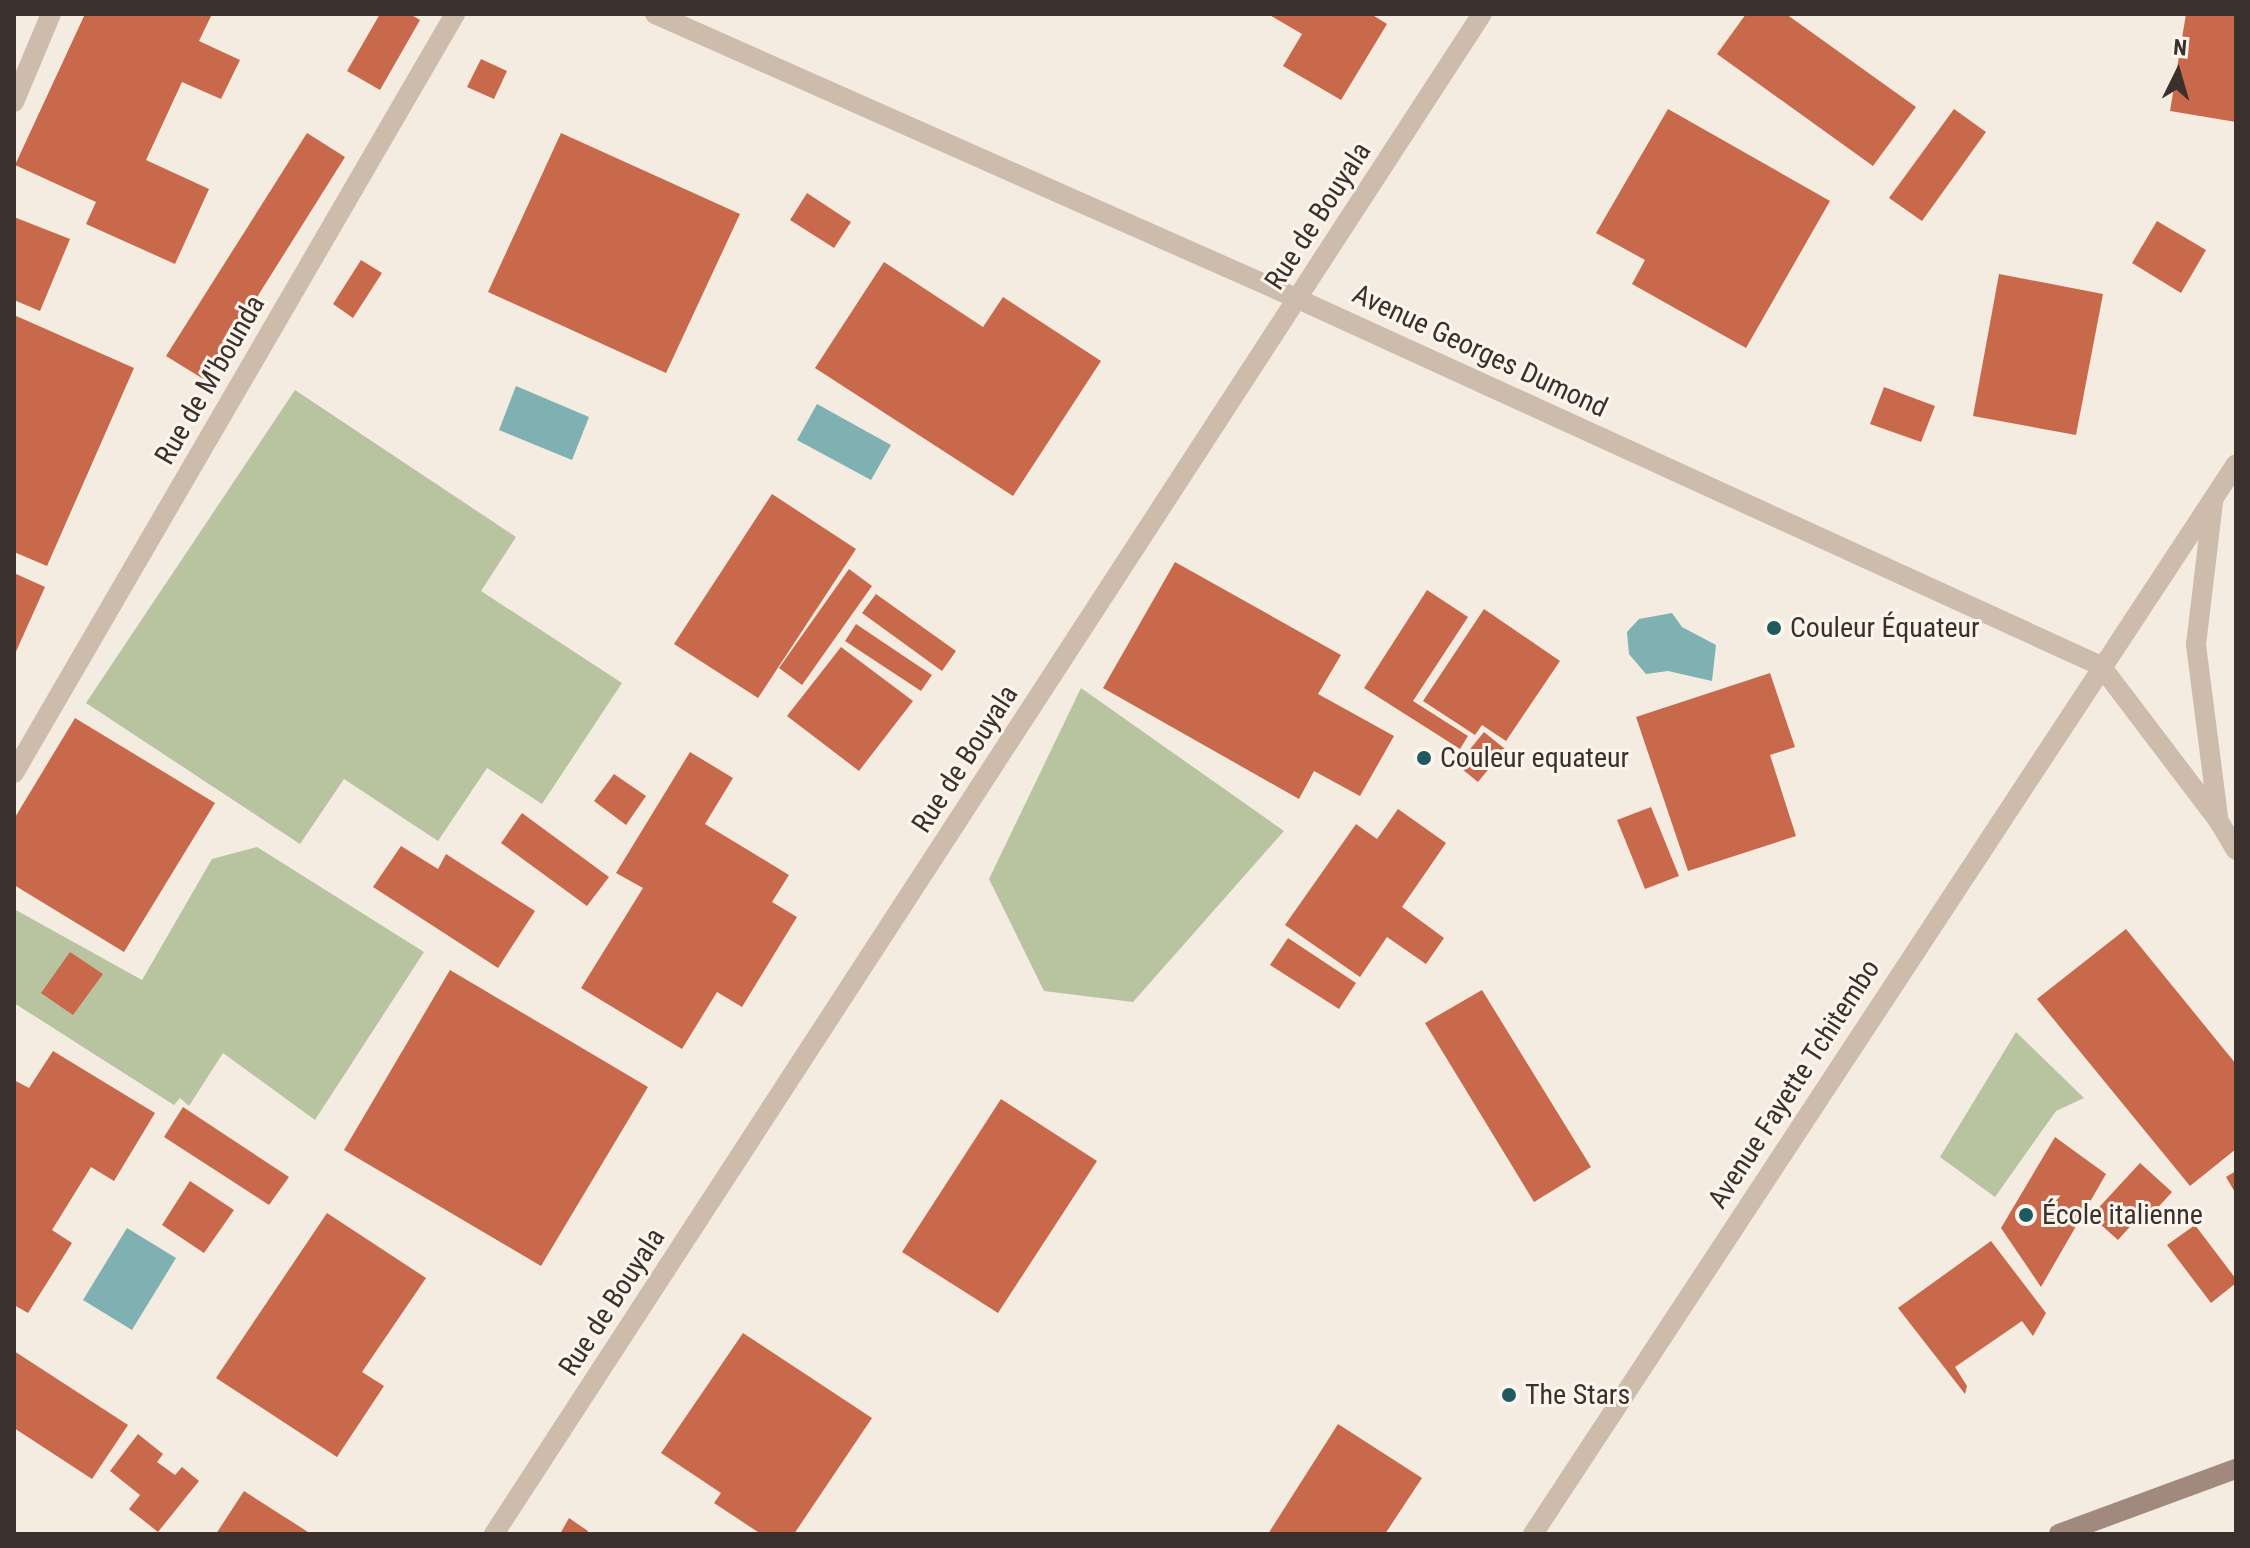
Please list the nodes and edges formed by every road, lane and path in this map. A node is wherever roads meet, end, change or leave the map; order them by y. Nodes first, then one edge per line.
1 (51, 14) edge
2 (455, 14) edge
3 (655, 14) edge
4 (1482, 14) edge
5 (14, 102) edge
6 (1298, 299) junction
7 (2236, 464) edge
8 (2214, 498) junction
9 (2101, 666) junction
10 (14, 773) edge
11 (2218, 820) junction
12 (2236, 850) edge
13 (2236, 1469) edge
14 (494, 1534) edge
15 (1533, 1534) edge
16 (2059, 1534) edge

1 - 5 street
2 - 10 street, Rue de M'bounda
3 - 6 street, Avenue Georges Dumond
4 - 6 street, Rue de Bouyala
6 - 9 street, Avenue Georges Dumond
6 - 14 street, Rue de Bouyala
7 - 8 street, Avenue Fayette Tchitembo
8 - 9 street, Avenue Fayette Tchitembo
8 - 11 street, Avenue Georges Dumond
9 - 11 street, Avenue Georges Dumond
9 - 15 street, Avenue Fayette Tchitembo
11 - 12 street, Avenue Georges Dumond
13 - 16 street

